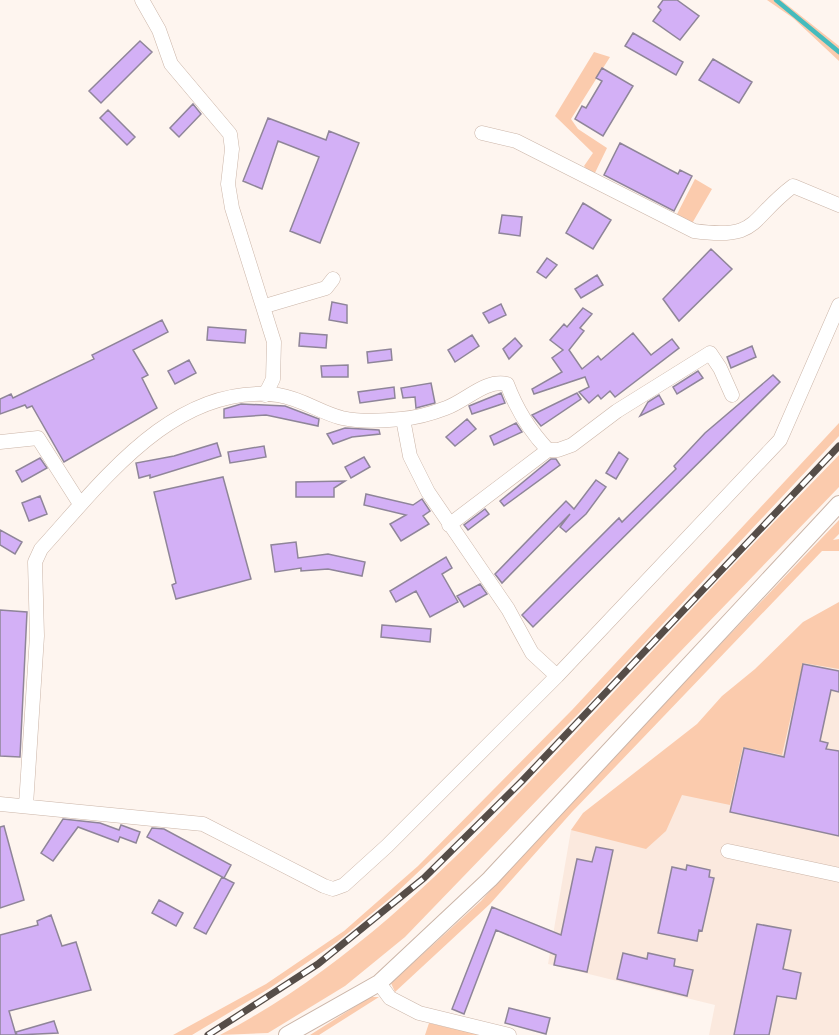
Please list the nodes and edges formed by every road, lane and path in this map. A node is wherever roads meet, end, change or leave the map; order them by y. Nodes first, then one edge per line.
1 (142, 0) edge
2 (482, 133) dead end
3 (839, 205) edge
4 (333, 279) dead end
5 (839, 305) edge
6 (265, 306) junction
7 (264, 395) junction
8 (732, 395) dead end
9 (404, 419) junction
10 (0, 442) edge
11 (548, 450) junction
12 (80, 504) junction
13 (839, 504) edge
14 (449, 525) junction
15 (556, 676) junction
16 (0, 804) edge
17 (26, 805) junction
18 (728, 850) dead end
19 (839, 875) edge
20 (379, 983) junction
21 (287, 1035) edge
22 (509, 1035) edge

1 - 6 street
2 - 3 street
4 - 6 street
5 - 15 street
6 - 7 street
7 - 9 street
7 - 12 street
8 - 11 street
9 - 11 street
9 - 14 street
10 - 12 street
11 - 14 street
12 - 17 street
13 - 20 main road
14 - 15 street
15 - 17 street
16 - 17 street
18 - 19 street
20 - 21 main road
20 - 22 street

